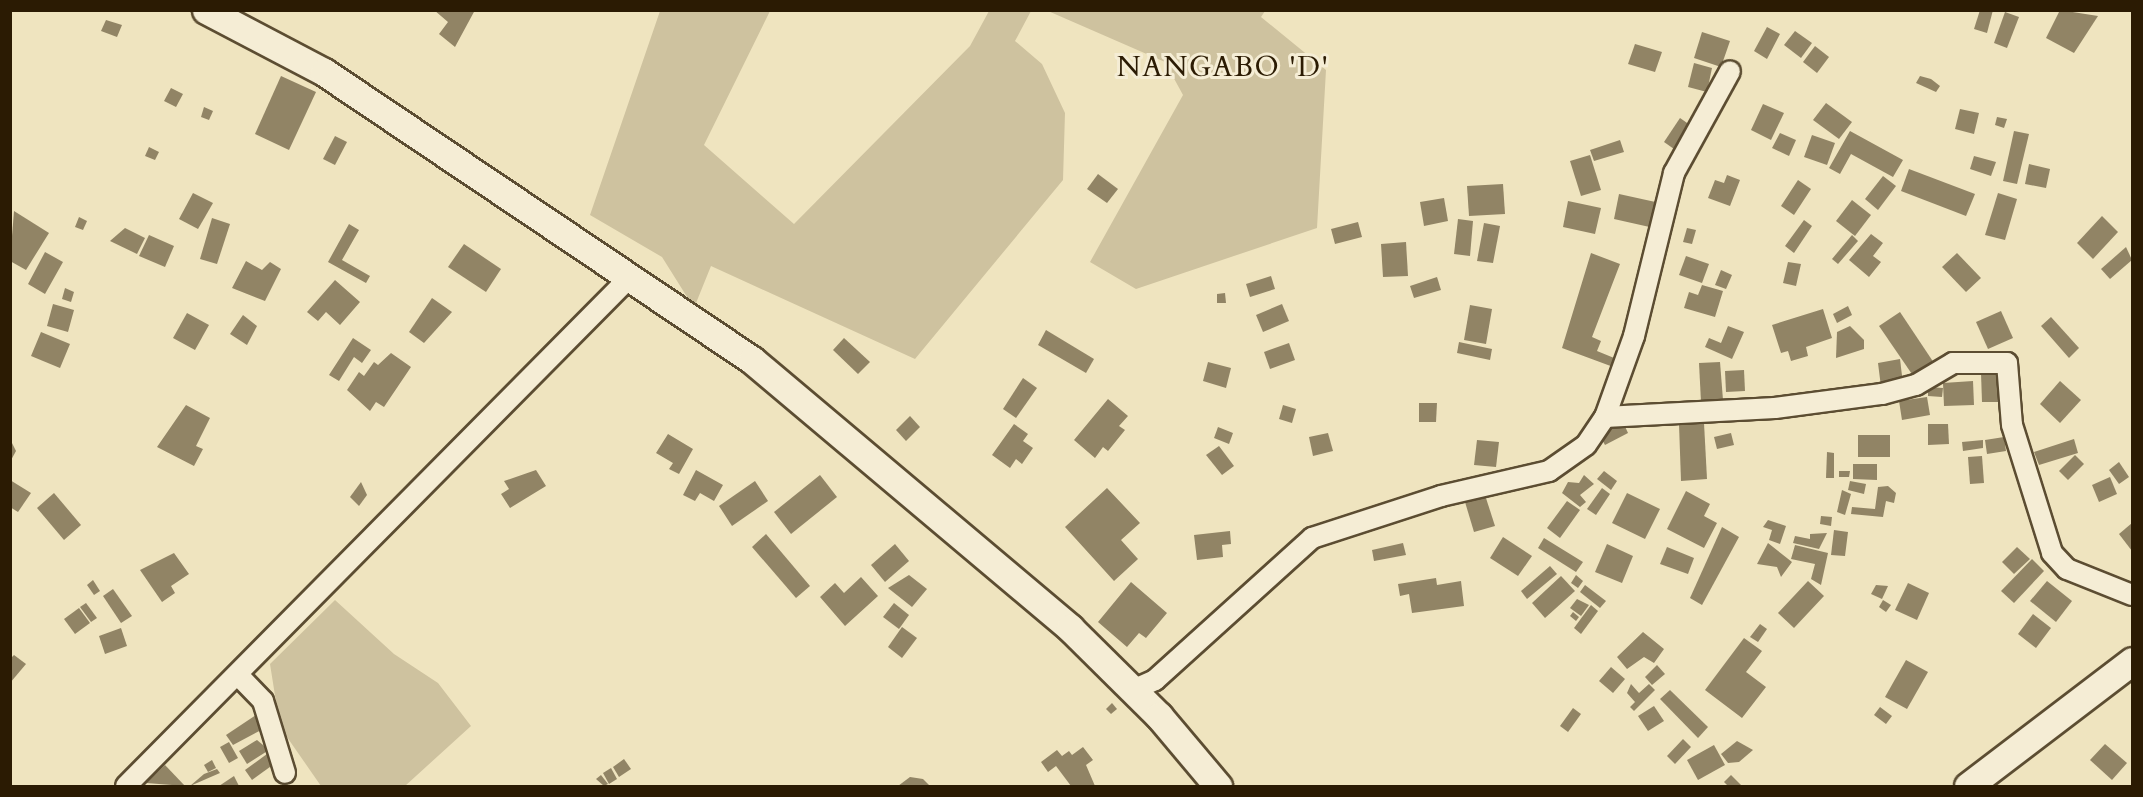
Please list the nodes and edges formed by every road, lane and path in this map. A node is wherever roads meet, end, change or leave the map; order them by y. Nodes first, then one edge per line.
1 (206, 10) edge
2 (1730, 71) dead end
3 (630, 278) junction
4 (1605, 417) junction
5 (2133, 595) edge
6 (2133, 661) edge
7 (237, 675) junction
8 (1133, 690) junction
9 (285, 773) dead end
10 (126, 786) edge
11 (1218, 786) edge
12 (1968, 786) edge

1 - 3 street
2 - 4 street
3 - 7 street
3 - 8 street
4 - 5 street
4 - 8 street
6 - 12 street
7 - 9 street
7 - 10 street
8 - 11 street

